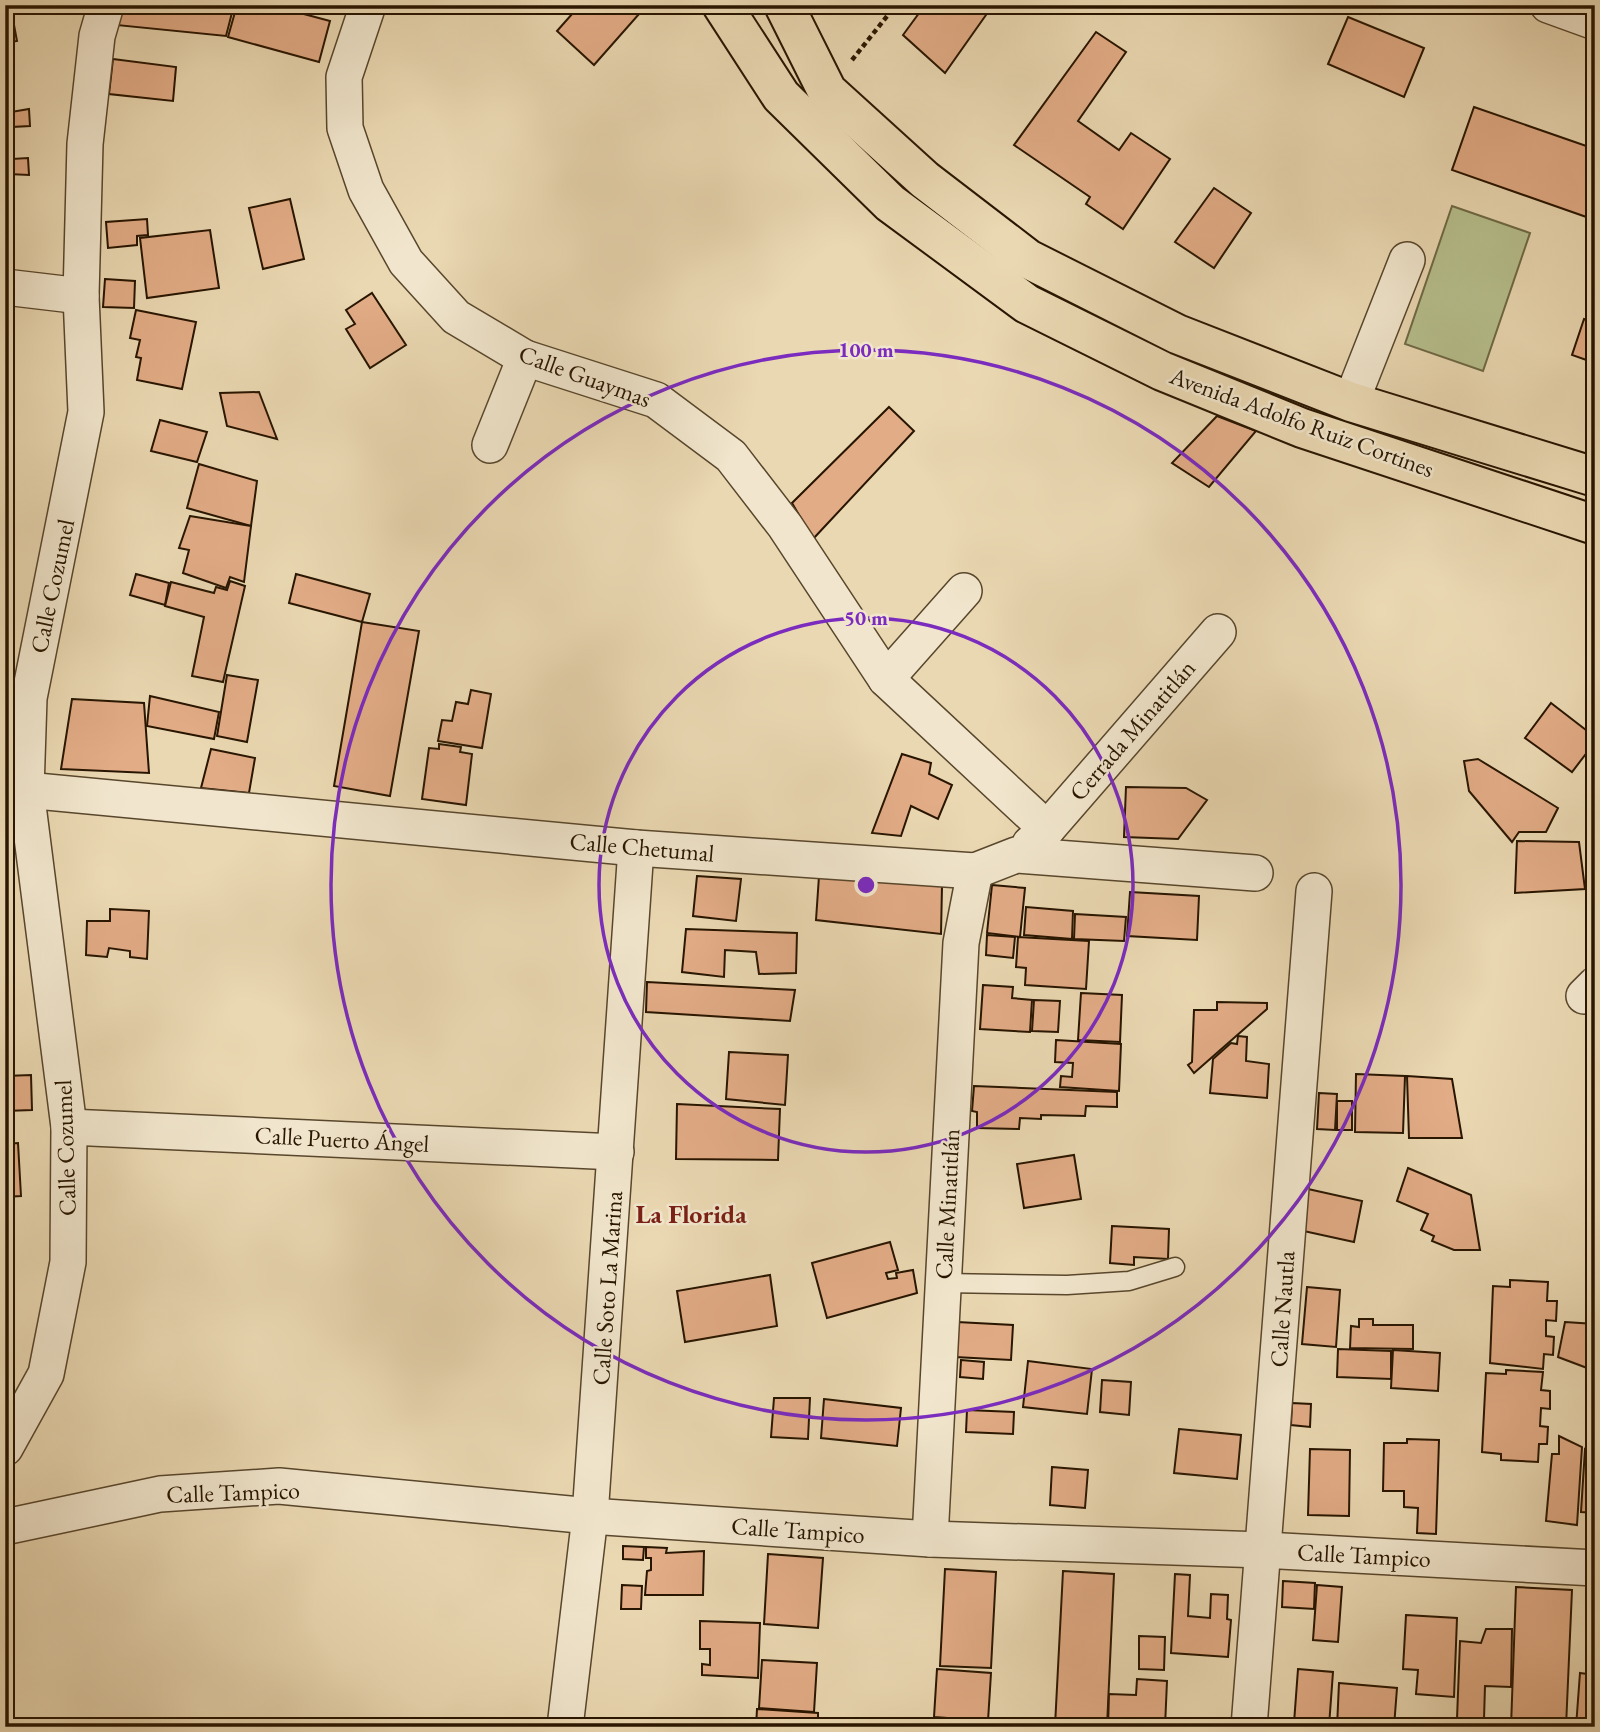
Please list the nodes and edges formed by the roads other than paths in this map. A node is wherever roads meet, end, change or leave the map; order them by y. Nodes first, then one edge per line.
1 (106, 5) edge
2 (368, 5) edge
3 (722, 5) edge
4 (784, 5) edge
5 (1548, 5) edge
6 (1595, 22) edge
7 (1407, 260) dead end
8 (5, 287) edge
9 (80, 296) junction
10 (525, 358) junction
11 (1351, 402) junction
12 (491, 445) dead end
13 (1595, 477) edge
14 (1595, 525) edge
15 (964, 591) dead end
16 (1218, 632) dead end
17 (886, 679) junction
18 (26, 790) junction
19 (1046, 829) junction
20 (636, 848) junction
21 (1016, 855) junction
22 (975, 871) junction
23 (1255, 873) dead end
24 (1314, 891) dead end
25 (69, 1127) junction
26 (616, 1152) junction
27 (1175, 1267) dead end
28 (943, 1283) junction
29 (5, 1448) edge
30 (590, 1516) junction
31 (5, 1527) edge
32 (930, 1539) junction
33 (1263, 1550) junction
34 (1595, 1568) edge
35 (565, 1727) edge
36 (1249, 1727) edge

1 - 9 street, Calle Cozumel
2 - 10 street, Calle Guaymas
3 - 14 main road, Avenida Adolfo Ruiz Cortines
4 - 11 main road, Avenida Adolfo Ruiz Cortines
5 - 6 street
7 - 11 street
8 - 9 street
9 - 18 street, Calle Cozumel
10 - 12 street
10 - 17 street, Calle Guaymas
11 - 13 main road, Avenida Adolfo Ruiz Cortines
15 - 17 street
16 - 19 street, Cerrada Minatitlán
17 - 19 street, Calle Guaymas
18 - 20 street, Calle Chetumal
18 - 25 street, Calle Cozumel
19 - 21 street
20 - 22 street, Calle Chetumal
20 - 26 street, Calle Soto La Marina
21 - 22 street, Calle Chetumal
21 - 23 street, Calle Chetumal
22 - 28 street, Calle Minatitlán
24 - 33 street, Calle Nautla
25 - 26 street, Calle Puerto Ángel
25 - 29 street, Calle Cozumel
26 - 30 street, Calle Soto La Marina
27 - 28 lane
28 - 32 street, Calle Minatitlán
30 - 31 street, Calle Tampico
30 - 32 street, Calle Tampico
30 - 35 street, Calle Soto La Marina
32 - 33 street, Calle Tampico
33 - 34 street, Calle Tampico
33 - 36 street, Calle Nautla

